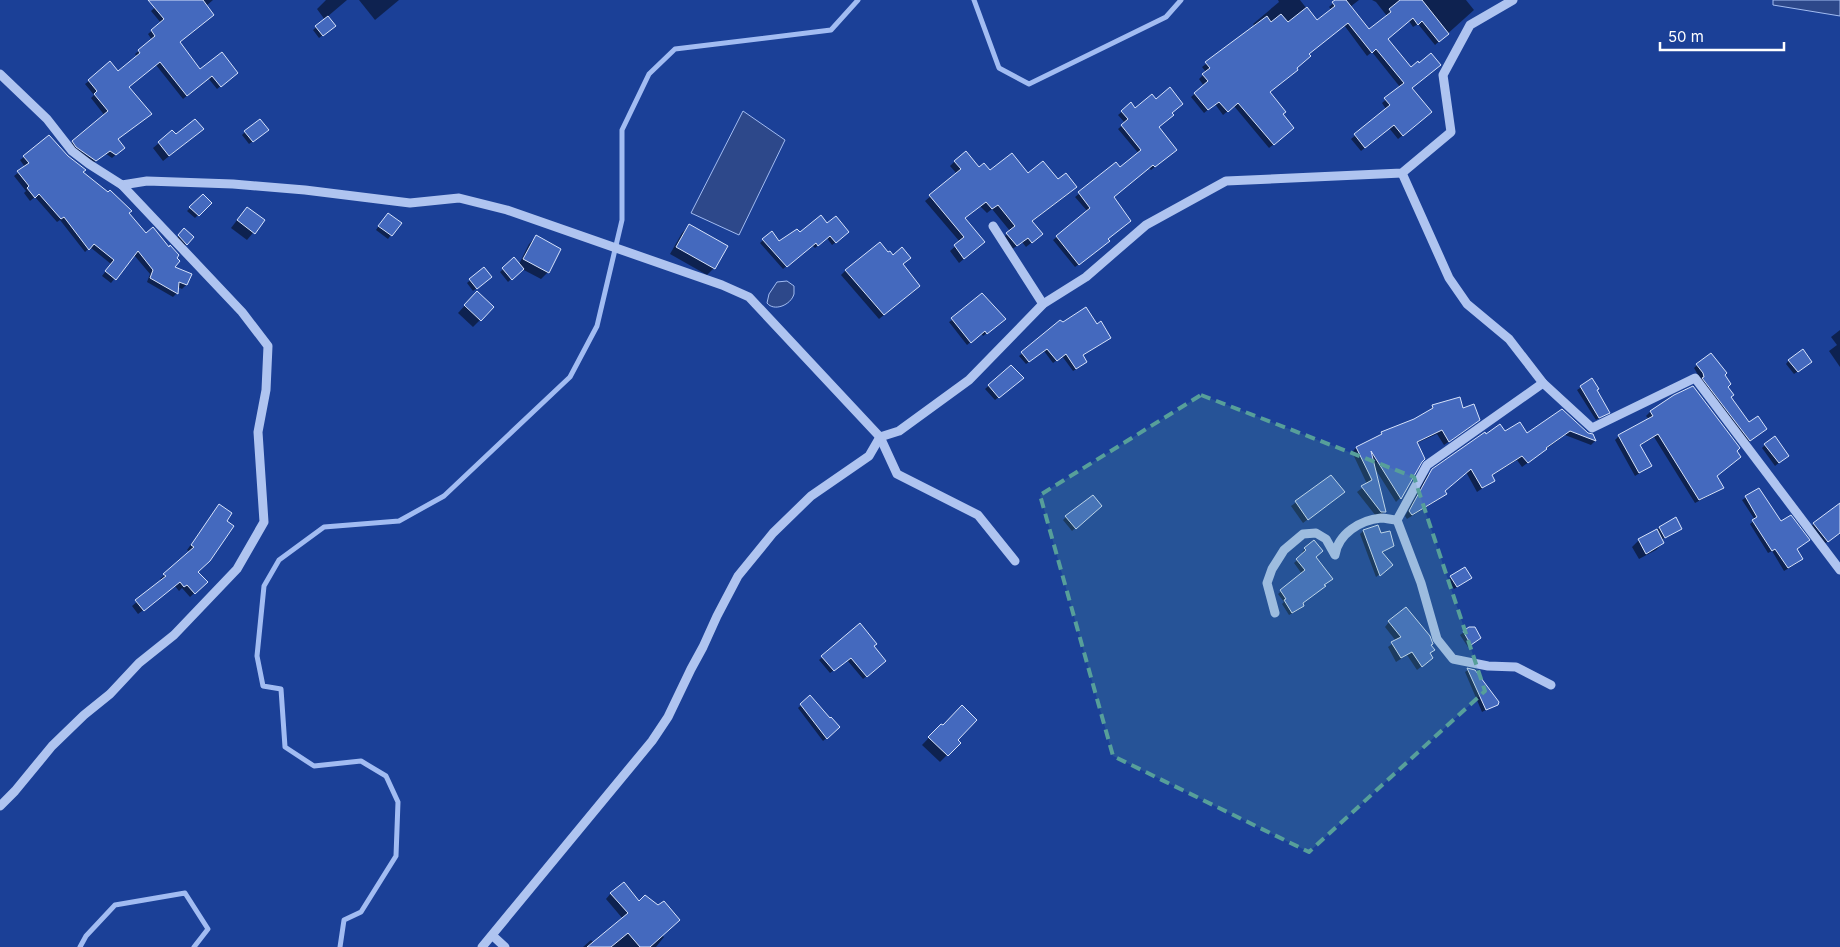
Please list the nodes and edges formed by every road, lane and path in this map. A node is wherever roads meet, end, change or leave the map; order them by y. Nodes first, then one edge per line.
1 (1513, 0) edge
2 (0, 74) edge
3 (1402, 173) junction
4 (122, 185) junction
5 (994, 226) dead end
6 (1043, 304) junction
7 (1544, 383) junction
8 (880, 437) junction
9 (1397, 520) junction
10 (1015, 560) dead end
11 (1840, 570) edge
12 (1275, 613) dead end
13 (1551, 685) dead end
14 (0, 806) edge
15 (493, 936) junction
16 (482, 947) edge
17 (504, 947) edge

1 - 3 street
2 - 4 street
3 - 6 street
3 - 7 street
4 - 8 street
4 - 14 street
5 - 6 street
6 - 8 street
7 - 9 street
7 - 11 street
8 - 10 street
8 - 15 street
9 - 12 street
9 - 13 street
15 - 16 street
15 - 17 street

